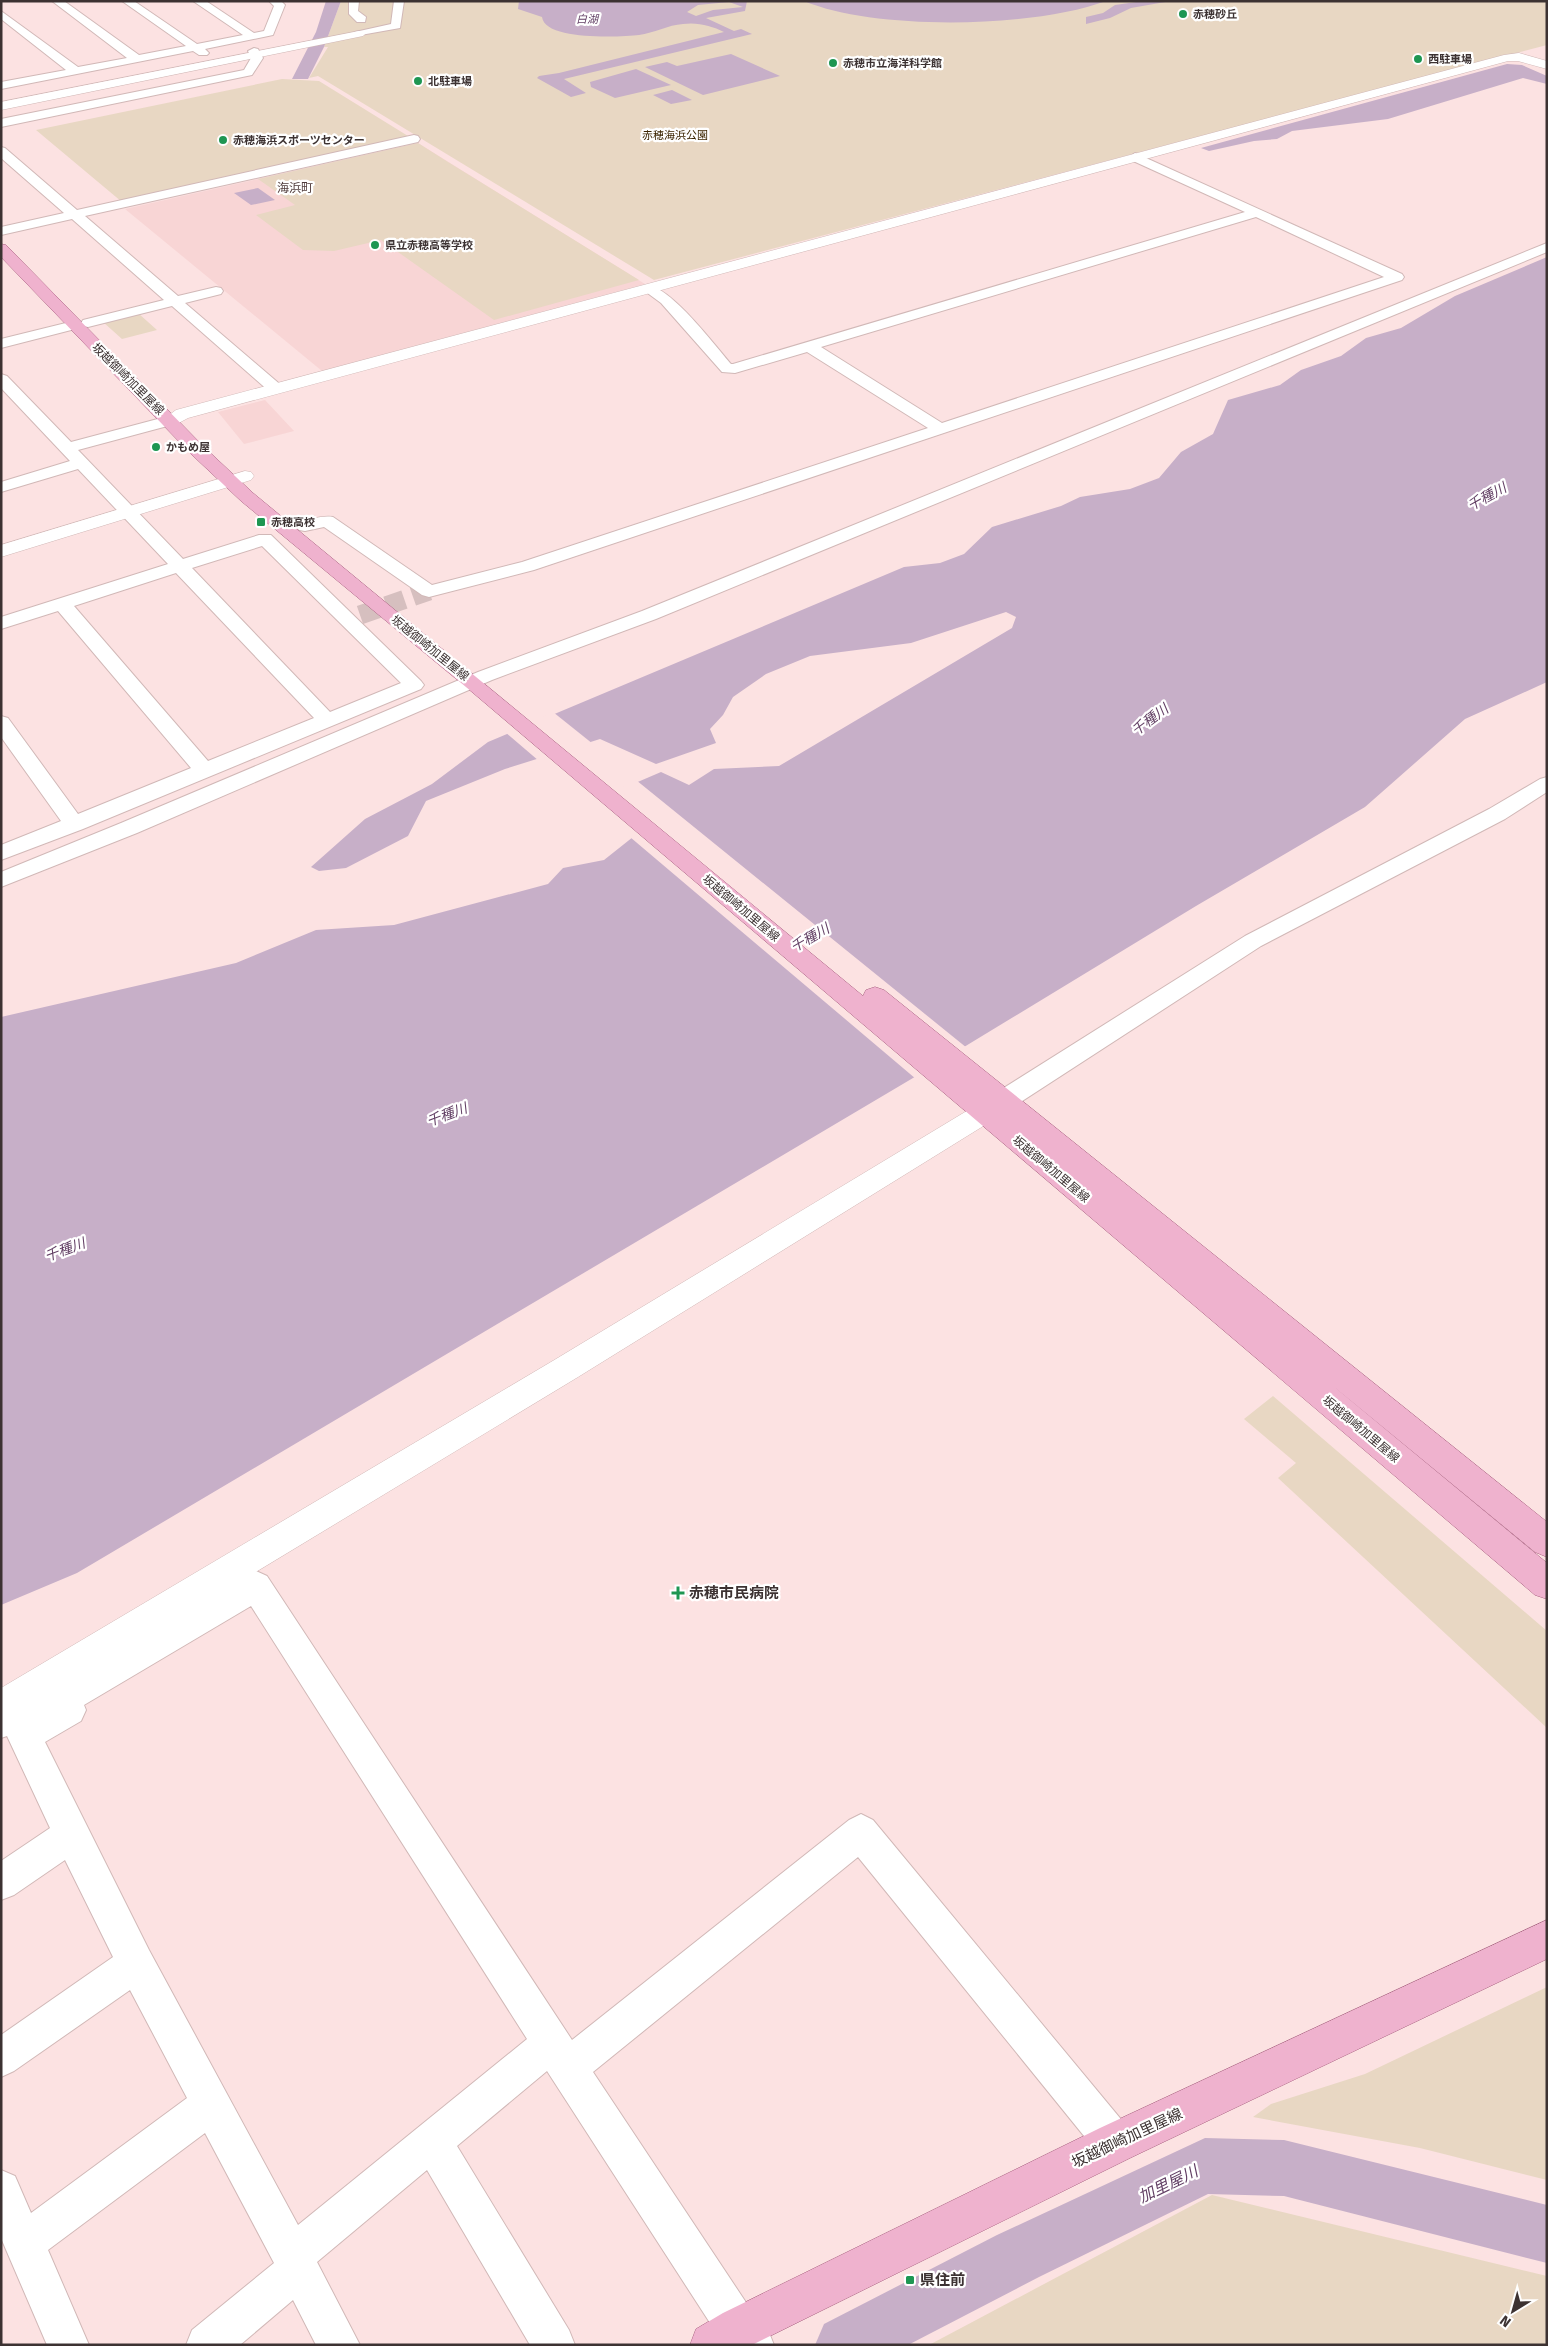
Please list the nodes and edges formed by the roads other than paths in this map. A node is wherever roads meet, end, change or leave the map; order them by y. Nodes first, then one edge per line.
1 (57, 1) edge
2 (127, 1) edge
3 (198, 1) edge
4 (274, 1) edge
5 (354, 1) edge
6 (397, 7) edge
7 (1, 14) edge
8 (362, 27) junction
9 (252, 36) junction
10 (194, 48) junction
11 (255, 53) junction
12 (135, 58) junction
13 (215, 61) junction
14 (1547, 65) edge
15 (75, 71) junction
16 (1, 74) edge
17 (7, 84) edge
18 (30, 98) junction
19 (1, 101) edge
20 (1, 106) edge
21 (49, 113) junction
22 (1, 123) edge
23 (414, 139) dead end
24 (3, 155) edge
25 (1135, 157) junction
26 (1257, 213) junction
27 (74, 215) junction
28 (1, 231) edge
29 (1, 236) edge
30 (1, 248) edge
31 (1547, 248) edge
32 (649, 289) junction
33 (216, 291) dead end
34 (175, 301) junction
35 (81, 324) junction
36 (1, 344) edge
37 (810, 347) junction
38 (1, 379) edge
39 (276, 389) junction
40 (175, 417) junction
41 (941, 429) junction
42 (68, 448) junction
43 (82, 463) junction
44 (236, 478) junction
45 (1, 487) edge
46 (129, 512) junction
47 (297, 528) junction
48 (265, 539) junction
49 (1, 551) edge
50 (178, 565) junction
51 (62, 604) junction
52 (1, 623) edge
53 (482, 682) junction
54 (327, 720) junction
55 (1, 722) edge
56 (203, 769) junction
57 (1547, 783) edge
58 (75, 824) junction
59 (1, 853) edge
60 (1, 880) edge
61 (985, 1100) junction
62 (1547, 1542) edge
63 (1547, 1584) edge
64 (156, 1644) junction
65 (1, 1708) edge
66 (1, 1722) edge
67 (71, 1835) junction
68 (1, 1882) edge
69 (1547, 1939) edge
70 (136, 1963) junction
71 (560, 2055) junction
72 (1, 2058) edge
73 (212, 2104) junction
74 (432, 2141) junction
75 (1115, 2143) junction
76 (1, 2190) edge
77 (24, 2243) junction
78 (296, 2262) junction
79 (734, 2339) edge
80 (68, 2345) edge
81 (207, 2345) edge
82 (339, 2345) edge
83 (554, 2345) edge

1 - 12 street
2 - 10 street
3 - 9 street
4 - 9 street
5 - 8 street
6 - 8 street
7 - 15 street
8 - 11 street
9 - 10 street
10 - 12 street
10 - 13 street
11 - 13 street
11 - 21 street
12 - 15 street
13 - 18 street
14 - 25 street
15 - 17 street
16 - 17 street
17 - 18 street
18 - 19 street
18 - 20 street
18 - 21 street
21 - 22 street
23 - 27 street
24 - 27 street
25 - 26 street
25 - 32 street
26 - 37 street
26 - 41 street
27 - 28 street
27 - 34 street
29 - 35 main road, 坂越御崎加里屋線
30 - 35 main road, 坂越御崎加里屋線
31 - 53 street
32 - 37 street
32 - 39 street
33 - 34 street
34 - 35 street
34 - 39 street
35 - 36 street
35 - 40 main road, 坂越御崎加里屋線
37 - 41 street
38 - 42 street
39 - 40 street
40 - 42 street
40 - 44 main road, 坂越御崎加里屋線
41 - 47 street
42 - 43 street
43 - 45 street
43 - 46 street
44 - 46 street
44 - 47 main road, 坂越御崎加里屋線
46 - 49 street
46 - 50 street
47 - 48 street
47 - 53 main road, 坂越御崎加里屋線
48 - 50 street
48 - 54 street
50 - 51 street
50 - 54 street
51 - 52 street
51 - 56 street
53 - 60 street
53 - 61 main road, 坂越御崎加里屋線
54 - 56 street
55 - 58 street
56 - 58 street
57 - 61 street
58 - 59 street
61 - 62 main road, 坂越御崎加里屋線
61 - 63 main road, 坂越御崎加里屋線
61 - 65 street
64 - 66 street
64 - 67 street
64 - 71 street
67 - 68 street
67 - 70 street
69 - 75 main road, 坂越御崎加里屋線
70 - 72 street
70 - 73 street
71 - 74 street
71 - 75 street
71 - 79 street
73 - 77 street
73 - 78 street
74 - 78 street
74 - 83 street
75 - 79 main road, 坂越御崎加里屋線
76 - 77 street
77 - 80 street
78 - 81 street
78 - 82 street

